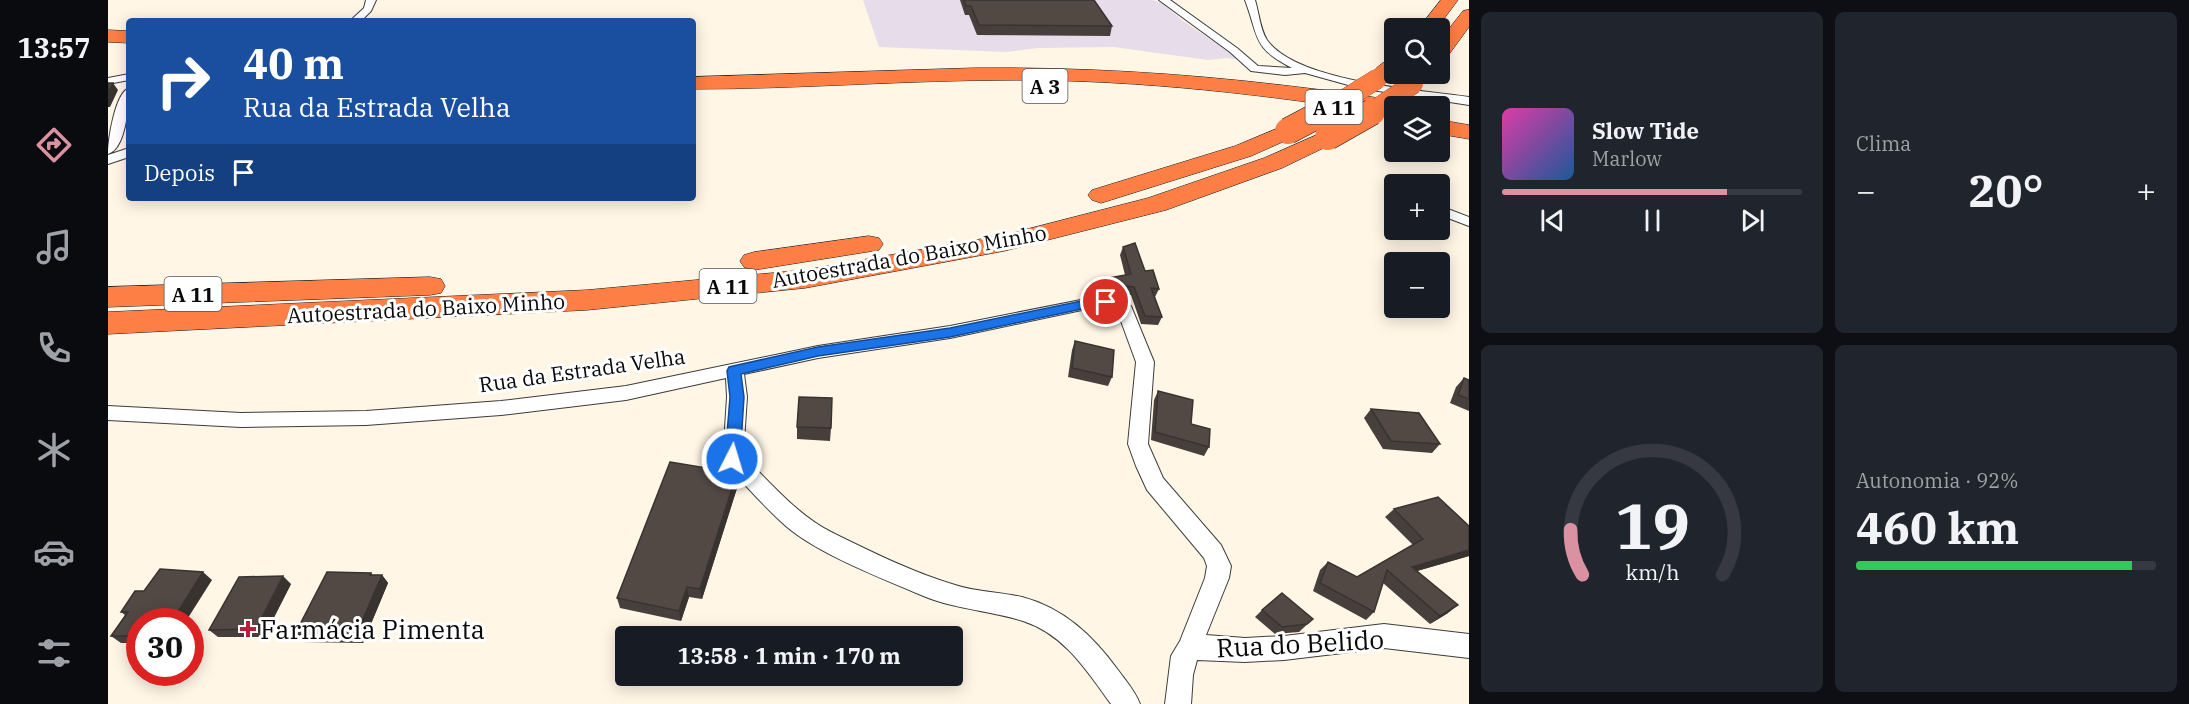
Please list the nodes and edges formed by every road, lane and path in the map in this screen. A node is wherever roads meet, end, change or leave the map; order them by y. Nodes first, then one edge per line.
1 (371, 0) edge
2 (1164, 0) edge
3 (1250, 0) edge
4 (1450, 0) edge
5 (1469, 15) edge
6 (358, 18) edge
7 (1436, 18) edge
8 (108, 28) edge
9 (126, 28) edge
10 (108, 36) edge
11 (126, 37) edge
12 (1450, 40) edge
13 (1305, 70) junction
14 (1384, 73) edge
15 (126, 78) edge
16 (108, 81) edge
17 (696, 83) edge
18 (1411, 84) edge
19 (696, 94) edge
20 (126, 99) edge
21 (1469, 101) edge
22 (1384, 106) edge
23 (1384, 118) edge
24 (1450, 118) edge
25 (1469, 121) edge
26 (1450, 129) edge
27 (1469, 132) edge
28 (108, 150) edge
29 (126, 153) edge
30 (108, 160) edge
31 (1450, 214) edge
32 (1469, 222) edge
33 (108, 297) edge
34 (108, 323) edge
35 (734, 371) junction
36 (108, 413) edge
37 (1469, 646) edge
38 (1191, 647) junction
39 (1127, 704) edge
40 (1178, 704) edge

1 - 6 street
2 - 13 street
3 - 13 street
4 - 7 highway
5 - 12 highway
8 - 9 highway
10 - 11 highway
13 - 21 street
14 - 33 highway, Autoestrada do Baixo Minho / A 11, bridge
15 - 16 street
17 - 22 highway, A 3
18 - 34 highway, Autoestrada do Baixo Minho / A 11, bridge
19 - 23 highway, A 3
20 - 28 street
24 - 25 highway
26 - 27 highway
29 - 30 street
31 - 32 street
35 - 36 street, Rua da Estrada Velha
35 - 38 street, Rua da Estrada Velha
35 - 39 street
37 - 38 street, Rua do Belido
38 - 40 street, Rua do Belido

